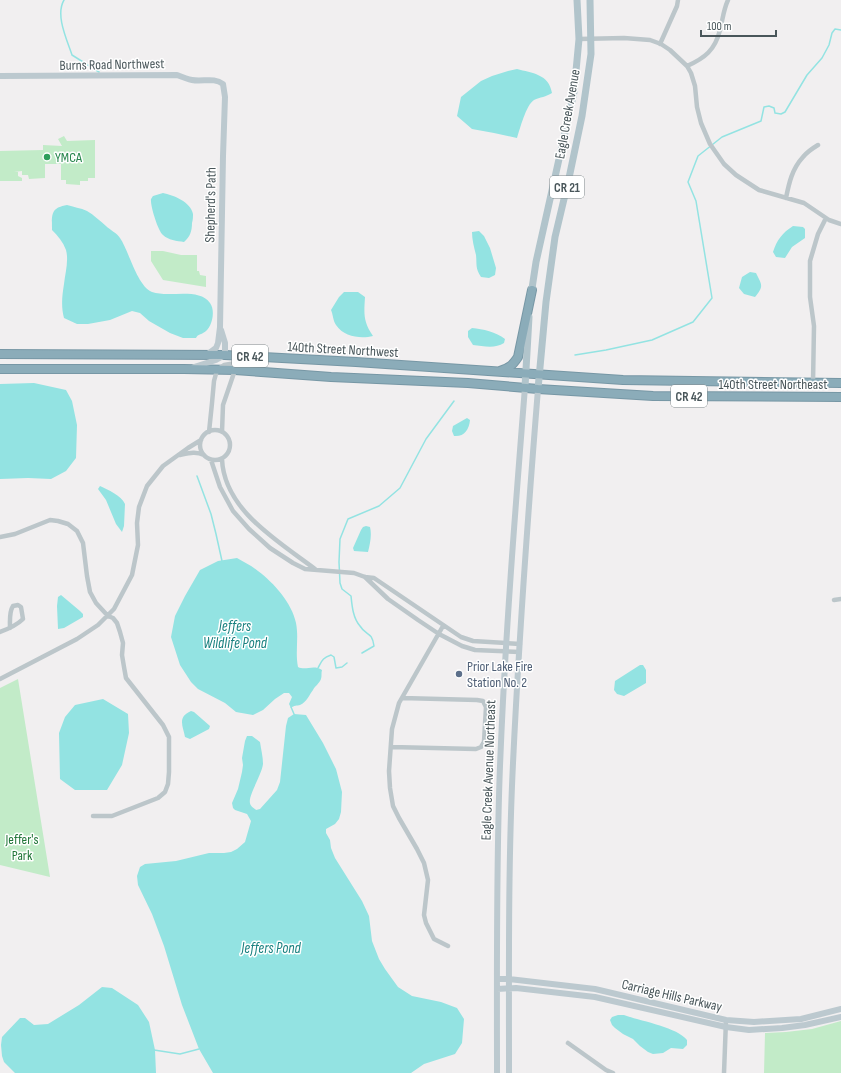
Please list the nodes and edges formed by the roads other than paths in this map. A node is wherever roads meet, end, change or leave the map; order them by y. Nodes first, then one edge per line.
1 (577, 0) edge
2 (590, 0) edge
3 (678, 0) edge
4 (728, 0) edge
5 (578, 39) junction
6 (590, 39) junction
7 (660, 44) junction
8 (687, 66) junction
9 (0, 76) edge
10 (224, 84) joint
11 (818, 144) dead end
12 (786, 198) junction
13 (826, 218) junction
14 (841, 224) edge
15 (532, 290) junction
16 (220, 327) junction
17 (0, 354) edge
18 (208, 354) junction
19 (225, 355) junction
20 (268, 357) junction
21 (0, 369) edge
22 (184, 369) junction
23 (217, 370) junction
24 (235, 370) junction
25 (499, 372) junction
26 (526, 373) junction
27 (539, 375) junction
28 (813, 382) junction
29 (841, 383) edge
30 (525, 387) junction
31 (538, 389) junction
32 (841, 396) edge
33 (209, 432) junction
34 (222, 432) junction
35 (201, 440) junction
36 (179, 455) junction
37 (204, 455) junction
38 (222, 459) junction
39 (211, 460) junction
40 (0, 536) edge
41 (315, 569) junction
42 (365, 577) junction
43 (841, 599) edge
44 (834, 600) dead end
45 (108, 616) junction
46 (443, 626) junction
47 (10, 628) junction
48 (0, 632) edge
49 (439, 634) junction
50 (506, 643) junction
51 (520, 644) junction
52 (506, 652) junction
53 (519, 652) junction
54 (0, 679) edge
55 (402, 698) junction
56 (391, 747) junction
57 (92, 816) dead end
58 (448, 946) dead end
59 (497, 979) junction
60 (509, 979) junction
61 (509, 988) junction
62 (497, 989) junction
63 (841, 1009) edge
64 (841, 1017) edge
65 (726, 1020) junction
66 (726, 1027) junction
67 (568, 1043) dead end
68 (605, 1071) edge
69 (497, 1073) edge
70 (509, 1073) edge
71 (613, 1073) edge
72 (724, 1073) edge

1 - 5 main road, Eagle Creek Avenue / CR 21
2 - 6 main road, Eagle Creek Avenue / CR 21
3 - 7 street
4 - 8 street
5 - 6 street
5 - 15 main road, Eagle Creek Avenue / CR 21
6 - 7 street
6 - 27 main road, Eagle Creek Avenue / CR 21
7 - 8 street
8 - 12 street
9 - 10 main road, Burns Road Northwest
10 - 16 main road, Shepherd's Path
11 - 12 street
12 - 13 street
13 - 14 street
13 - 28 street
15 - 25 highway
15 - 26 main road, Eagle Creek Avenue / CR 21
16 - 18 main road, Shepherd's Path
16 - 19 main road, Shepherd's Path
17 - 18 highway, 140th Street Northwest / CR 42
18 - 19 highway, 140th Street Northwest / CR 42
19 - 20 highway, 140th Street Northwest / CR 42
19 - 22 main road
20 - 23 street
20 - 25 highway, 140th Street Northwest / CR 42
21 - 22 highway, 140th Street Northwest / CR 42
22 - 23 highway, 140th Street Northwest / CR 42
23 - 24 highway, 140th Street Northwest / CR 42
23 - 33 street
24 - 30 highway, 140th Street Northwest / CR 42
24 - 34 street
25 - 26 highway, 140th Street Northwest / CR 42
26 - 27 highway, 140th Street Northwest / CR 42
26 - 30 main road, Eagle Creek Avenue Northeast / CR 21
27 - 28 highway, 140th Street Northeast / CR 42
27 - 31 main road, Eagle Creek Avenue Northeast / CR 21
28 - 29 highway, 140th Street Northeast / CR 42
30 - 31 highway, 140th Street Northwest / CR 42
30 - 50 main road, Eagle Creek Avenue Northeast / CR 21
31 - 32 highway, 140th Street Northeast / CR 42
31 - 51 main road, Eagle Creek Avenue Northeast / CR 21
33 - 34 street
33 - 35 street
34 - 38 street
35 - 36 street
35 - 37 street
36 - 37 street
36 - 45 street
37 - 39 street
38 - 39 street
38 - 41 street
39 - 41 street
40 - 45 street
41 - 42 street
42 - 46 street
42 - 49 street
43 - 44 street
45 - 54 street
45 - 57 street
46 - 49 street
46 - 50 street
47 - 47 street
47 - 48 street
49 - 52 street
49 - 55 street
50 - 51 street
50 - 52 main road, Eagle Creek Avenue Northeast / CR 21
51 - 53 main road, Eagle Creek Avenue Northeast / CR 21
52 - 53 street
52 - 59 main road, Eagle Creek Avenue Northeast / CR 21
53 - 60 main road, Eagle Creek Avenue Northeast / CR 21
55 - 56 street
55 - 56 street
56 - 58 street
59 - 60 main road, Carriage Hills Parkway
59 - 62 main road, Eagle Creek Avenue Northeast / CR 21
60 - 61 main road, Eagle Creek Avenue Northeast / CR 21
60 - 65 main road, Carriage Hills Parkway
61 - 62 main road, Carriage Hills Parkway
61 - 66 main road, Carriage Hills Parkway
61 - 70 main road, Eagle Creek Avenue Northeast / CR 21
62 - 69 main road, Eagle Creek Avenue Northeast / CR 21
63 - 65 main road, Carriage Hills Parkway
64 - 66 main road, Carriage Hills Parkway
65 - 66 street
66 - 72 street
67 - 68 street
68 - 71 street

